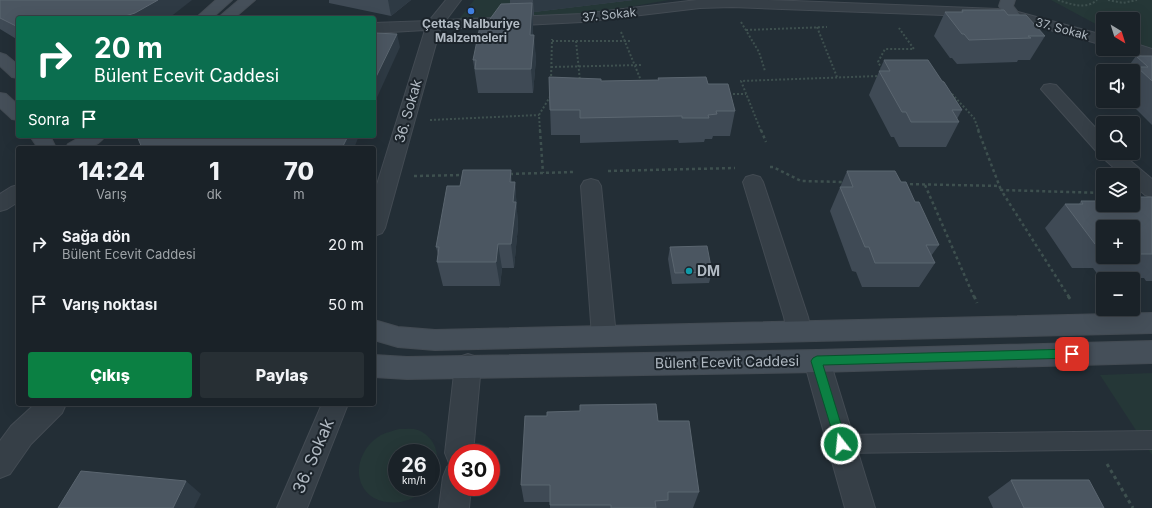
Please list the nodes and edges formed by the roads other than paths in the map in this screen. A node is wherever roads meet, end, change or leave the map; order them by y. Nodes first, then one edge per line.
1 (225, 0) edge
2 (248, 0) edge
3 (454, 0) edge
4 (1008, 0) edge
5 (699, 2) edge
6 (1013, 15) junction
7 (205, 16) edge
8 (228, 16) edge
9 (434, 25) junction
10 (376, 28) edge
11 (1096, 38) edge
12 (1140, 50) edge
13 (1152, 54) edge
14 (0, 58) edge
15 (16, 70) edge
16 (1050, 89) dead end
17 (0, 98) edge
18 (16, 114) edge
19 (1096, 139) edge
20 (1117, 160) edge
21 (753, 173) road end
22 (590, 176) road end
23 (1152, 190) edge
24 (16, 193) edge
25 (0, 204) edge
26 (376, 221) edge
27 (1152, 324) edge
28 (376, 331) edge
29 (799, 331) junction
30 (604, 336) junction
31 (1152, 352) edge
32 (817, 361) junction
33 (468, 365) junction
34 (376, 366) edge
35 (51, 406) edge
36 (334, 406) edge
37 (1152, 440) edge
38 (461, 444) edge
39 (841, 444) junction
40 (0, 464) edge
41 (455, 496) edge
42 (292, 508) edge
43 (454, 508) edge
44 (860, 508) edge

1 - 7 street
2 - 8 street
3 - 9 street, 36. Sokak
4 - 6 street
5 - 6 street, 37. Sokak
5 - 9 street, 37. Sokak
6 - 11 street, 37. Sokak
9 - 10 street, 37. Sokak
9 - 26 street, 36. Sokak
12 - 13 street
14 - 15 street
16 - 19 street
17 - 18 street
20 - 23 street
21 - 29 street
22 - 30 street
24 - 25 street
27 - 29 street
28 - 30 street
29 - 30 street
31 - 32 street, Bülent Ecevit Caddesi
32 - 33 street, Bülent Ecevit Caddesi
32 - 39 street
33 - 34 street, Bülent Ecevit Caddesi
33 - 38 street
35 - 40 street
36 - 42 street, 36. Sokak
37 - 39 lane
39 - 44 street
41 - 43 street

